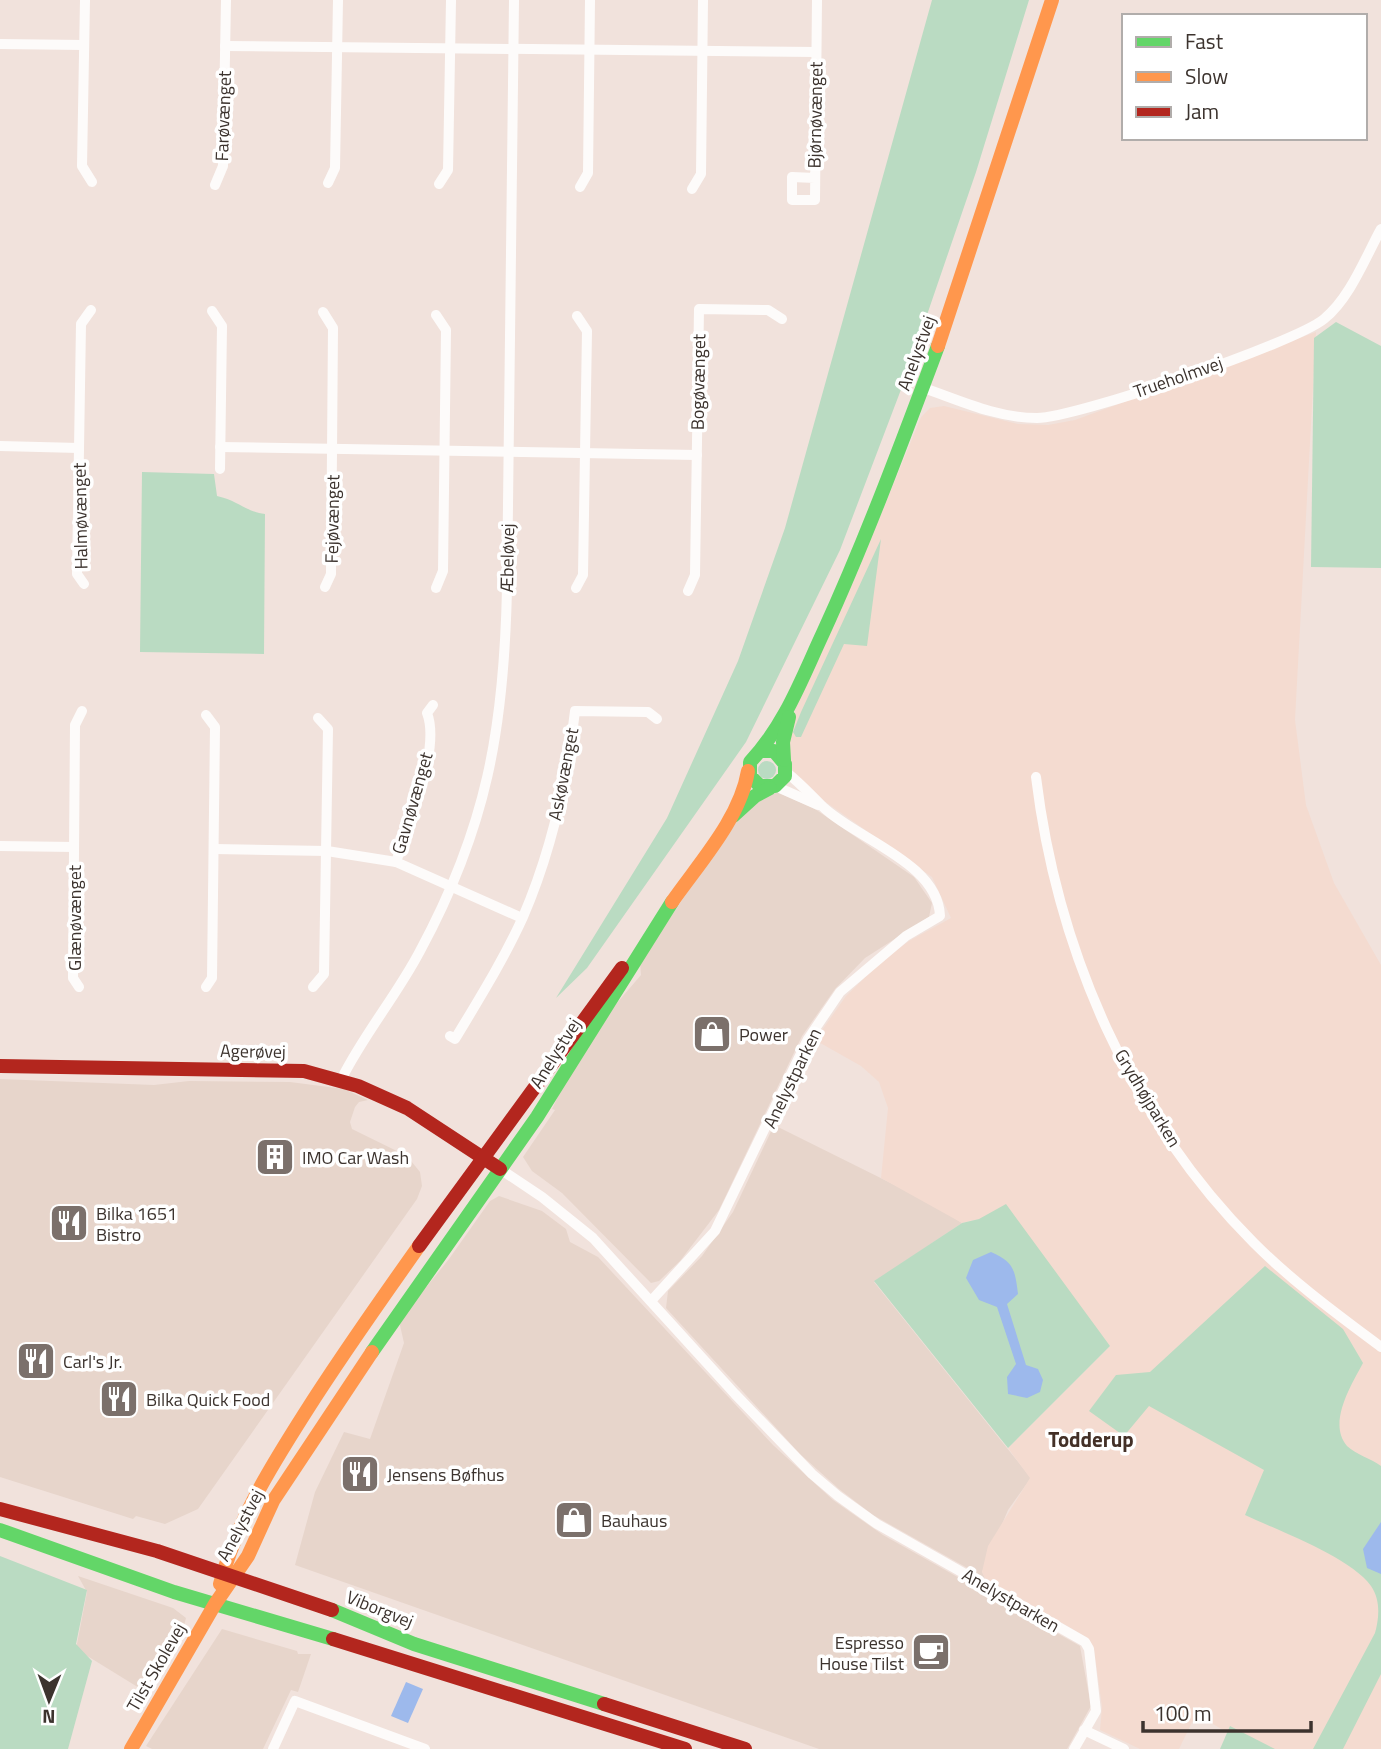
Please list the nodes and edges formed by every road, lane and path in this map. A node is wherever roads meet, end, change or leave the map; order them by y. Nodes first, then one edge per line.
1 (85, 0) edge
2 (226, 0) edge
3 (338, 0) edge
4 (452, 0) edge
5 (514, 0) edge
6 (590, 0) edge
7 (703, 0) edge
8 (817, 0) edge
9 (1052, 0) edge
10 (0, 44) edge
11 (84, 45) junction
12 (225, 46) junction
13 (337, 47) junction
14 (451, 49) junction
15 (513, 50) junction
16 (589, 51) junction
17 (702, 52) junction
18 (816, 52) junction
19 (815, 178) dead end
20 (92, 182) dead end
21 (328, 183) dead end
22 (439, 184) dead end
23 (215, 185) dead end
24 (580, 187) dead end
25 (692, 189) dead end
26 (1381, 229) edge
27 (90, 310) dead end
28 (212, 311) dead end
29 (323, 312) dead end
30 (436, 315) dead end
31 (577, 316) dead end
32 (782, 319) dead end
33 (924, 388) junction
34 (0, 446) edge
35 (220, 447) junction
36 (79, 448) junction
37 (333, 449) junction
38 (445, 451) junction
39 (509, 452) junction
40 (584, 453) junction
41 (697, 455) junction
42 (220, 469) dead end
43 (84, 584) dead end
44 (325, 587) dead end
45 (436, 588) dead end
46 (576, 588) dead end
47 (688, 591) dead end
48 (433, 705) dead end
49 (788, 709) junction
50 (82, 711) dead end
51 (206, 715) dead end
52 (318, 718) dead end
53 (657, 719) dead end
54 (760, 751) junction
55 (785, 766) junction
56 (748, 771) junction
57 (1035, 777) dead end
58 (772, 787) junction
59 (821, 806) junction
60 (729, 818) junction
61 (0, 846) edge
62 (74, 846) junction
63 (215, 849) junction
64 (327, 851) junction
65 (396, 862) junction
66 (453, 886) junction
67 (666, 911) junction
68 (522, 918) junction
69 (206, 986) dead end
70 (79, 987) dead end
71 (313, 987) dead end
72 (450, 1036) dead end
73 (0, 1066) edge
74 (342, 1078) junction
75 (484, 1157) junction
76 (500, 1169) junction
77 (651, 1301) junction
78 (1381, 1347) edge
79 (0, 1509) edge
80 (0, 1530) edge
81 (228, 1574) junction
82 (215, 1604) junction
83 (1084, 1730) junction
84 (131, 1749) edge
85 (273, 1749) edge
86 (425, 1749) edge
87 (685, 1749) edge
88 (745, 1749) edge
89 (1074, 1749) edge
90 (1124, 1749) edge

1 - 11 street
2 - 12 street, Farøvænget
3 - 13 street
4 - 14 street
5 - 15 street, Æbeløvej
6 - 16 street
7 - 17 street
8 - 18 street, Bjørnøvænget
9 - 33 street, Anelystvej
10 - 11 street
11 - 20 street
12 - 13 street, Farøvænget
12 - 23 street, Farøvænget
13 - 14 street, Farøvænget
13 - 21 street
14 - 15 street, Farøvænget
14 - 22 street
15 - 16 street, Bjørnøvænget
15 - 39 street, Æbeløvej
16 - 17 street, Bjørnøvænget
16 - 24 street
17 - 18 street, Bjørnøvænget
17 - 25 street
18 - 19 street, Bjørnøvænget
26 - 33 street, Trueholmvej
27 - 36 street, Halmøvænget
28 - 35 street
29 - 37 street, Fejøvænget
30 - 38 street
31 - 40 street
32 - 41 street, Bogøvænget
33 - 49 street, Anelystvej
34 - 36 street, Halmøvænget
35 - 37 street, Fejøvænget
35 - 42 street
36 - 43 street, Halmøvænget
37 - 38 street, Fejøvænget
37 - 44 street, Fejøvænget
38 - 39 street, Fejøvænget
38 - 45 street
39 - 40 street, Bogøvænget
39 - 66 street, Æbeløvej
40 - 41 street, Bogøvænget
40 - 46 street
41 - 47 street, Bogøvænget
48 - 65 street, Gavnøvænget
49 - 54 street, Anelystvej
49 - 55 street, Anelystvej
50 - 62 street, Glænøvænget
51 - 63 street
52 - 64 street
53 - 68 street, Askøvænget
54 - 55 street
54 - 56 street
55 - 58 street
55 - 59 street, Anelystparken
56 - 58 street
56 - 60 street, Anelystvej
57 - 78 street, Grydhøjparken
58 - 59 street, Anelystparken
58 - 60 street, Anelystvej
59 - 77 street, Anelystparken
60 - 67 street, Anelystvej
61 - 62 street, Glænøvænget
62 - 70 street, Glænøvænget
63 - 64 street, Gavnøvænget
63 - 69 street
64 - 65 street, Gavnøvænget
64 - 71 street
65 - 66 street, Gavnøvænget
66 - 68 street
66 - 74 street, Æbeløvej
67 - 75 street, Anelystvej
67 - 76 street, Anelystvej
68 - 72 street, Askøvænget
73 - 74 street, Agerøvej
74 - 75 street, Agerøvej
75 - 76 street, Agerøvej
75 - 81 street, Anelystvej
76 - 77 street, Anelystparken
76 - 81 street, Anelystvej
77 - 83 street, Anelystparken
79 - 81 street, Viborgvej
80 - 82 street
81 - 82 street, Anelystvej
81 - 88 street, Viborgvej
82 - 84 street, Tilst Skolevej
82 - 87 street
83 - 89 street, Anelystparken
83 - 90 street
85 - 86 street

